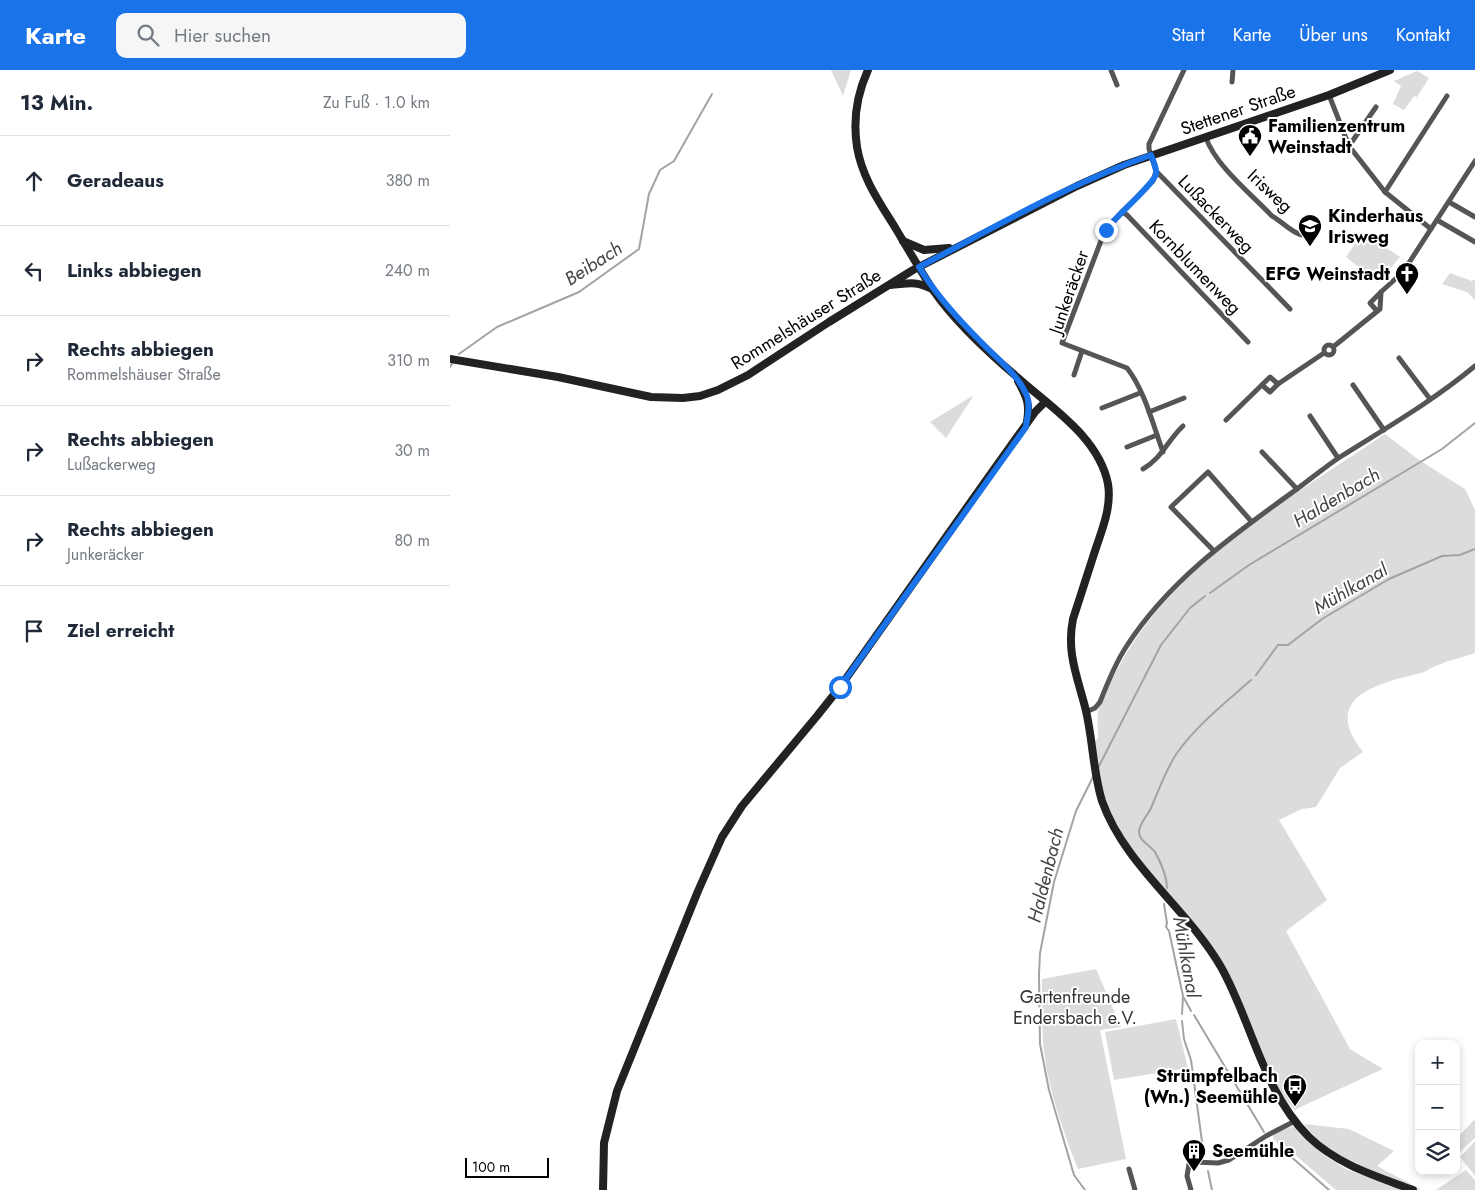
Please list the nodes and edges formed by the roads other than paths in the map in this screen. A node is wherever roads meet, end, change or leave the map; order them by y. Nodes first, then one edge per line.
1 (868, 70) edge
2 (1111, 70) edge
3 (1184, 70) edge
4 (1233, 70) edge
5 (1390, 70) edge
6 (1232, 82) dead end
7 (1117, 85) dead end
8 (1329, 96) junction
9 (1447, 96) dead end
10 (1376, 107) dead end
11 (1206, 138) junction
12 (1349, 146) junction
13 (1151, 155) junction
14 (1475, 160) edge
15 (1156, 171) junction
16 (1385, 192) junction
17 (1449, 202) junction
18 (1122, 212) junction
19 (1475, 218) edge
20 (1437, 220) junction
21 (1431, 229) junction
22 (1302, 235) dead end
23 (904, 241) junction
24 (1475, 242) edge
25 (958, 246) junction
26 (919, 267) junction
27 (888, 285) junction
28 (934, 290) junction
29 (1381, 292) junction
30 (1290, 309) dead end
31 (1377, 311) junction
32 (1248, 342) dead end
33 (1082, 351) junction
34 (1399, 358) dead end
35 (452, 359) edge
36 (1475, 366) edge
37 (1074, 375) dead end
38 (1016, 377) junction
39 (1262, 384) junction
40 (1278, 384) junction
41 (1353, 385) dead end
42 (1140, 392) junction
43 (1184, 398) dead end
44 (1430, 399) junction
45 (1045, 402) junction
46 (1102, 408) dead end
47 (1148, 412) junction
48 (1310, 416) dead end
49 (1226, 420) dead end
50 (1184, 426) dead end
51 (1026, 427) junction
52 (1384, 430) junction
53 (1156, 435) junction
54 (1127, 447) dead end
55 (1163, 452) junction
56 (1262, 452) dead end
57 (1338, 458) junction
58 (1142, 469) dead end
59 (1297, 489) junction
60 (1251, 520) junction
61 (1213, 550) junction
62 (1086, 712) junction
63 (1295, 1121) junction
64 (1129, 1169) dead end
65 (602, 1190) edge
66 (1135, 1190) edge
67 (1191, 1190) edge
68 (1413, 1190) edge

1 - 23 main road
2 - 7 street
3 - 13 street
4 - 6 street
5 - 8 main road, Stettener Straße
8 - 11 main road, Stettener Straße
8 - 12 street
9 - 16 street
10 - 12 street
11 - 13 main road, Stettener Straße
11 - 22 street, Irisweg
12 - 16 street
13 - 15 street, Lußackerweg
13 - 25 main road, Rommelshäuser Straße
14 - 17 street
15 - 18 street, Junkeräcker
15 - 30 street, Lußackerweg
16 - 21 street
17 - 19 street
17 - 20 street
18 - 32 street, Kornblumenweg
18 - 33 street, Junkeräcker
20 - 21 street
20 - 24 street
21 - 29 street
23 - 25 main road
23 - 26 main road
25 - 26 main road, Rommelshäuser Straße
26 - 27 main road, Rommelshäuser Straße
26 - 28 main road
27 - 28 main road
27 - 35 main road, Rommelshäuser Straße
28 - 38 main road
29 - 31 street
29 - 31 street
31 - 40 street
33 - 37 street
33 - 42 street, Junkeräcker
34 - 44 street
36 - 44 street
38 - 45 main road
38 - 51 main road
39 - 40 street
39 - 40 street
39 - 49 street
41 - 52 street
42 - 46 street
42 - 47 street, Junkeräcker
43 - 47 street
44 - 52 street
45 - 51 main road
45 - 62 main road
47 - 53 street, Junkeräcker
48 - 57 street
50 - 55 street
51 - 65 main road
52 - 57 street
53 - 54 street
53 - 55 street, Junkeräcker
55 - 58 street
56 - 59 street
57 - 59 street
59 - 60 street
60 - 61 street
60 - 61 street
61 - 62 street
62 - 63 main road
63 - 67 street
63 - 68 main road
64 - 66 street

